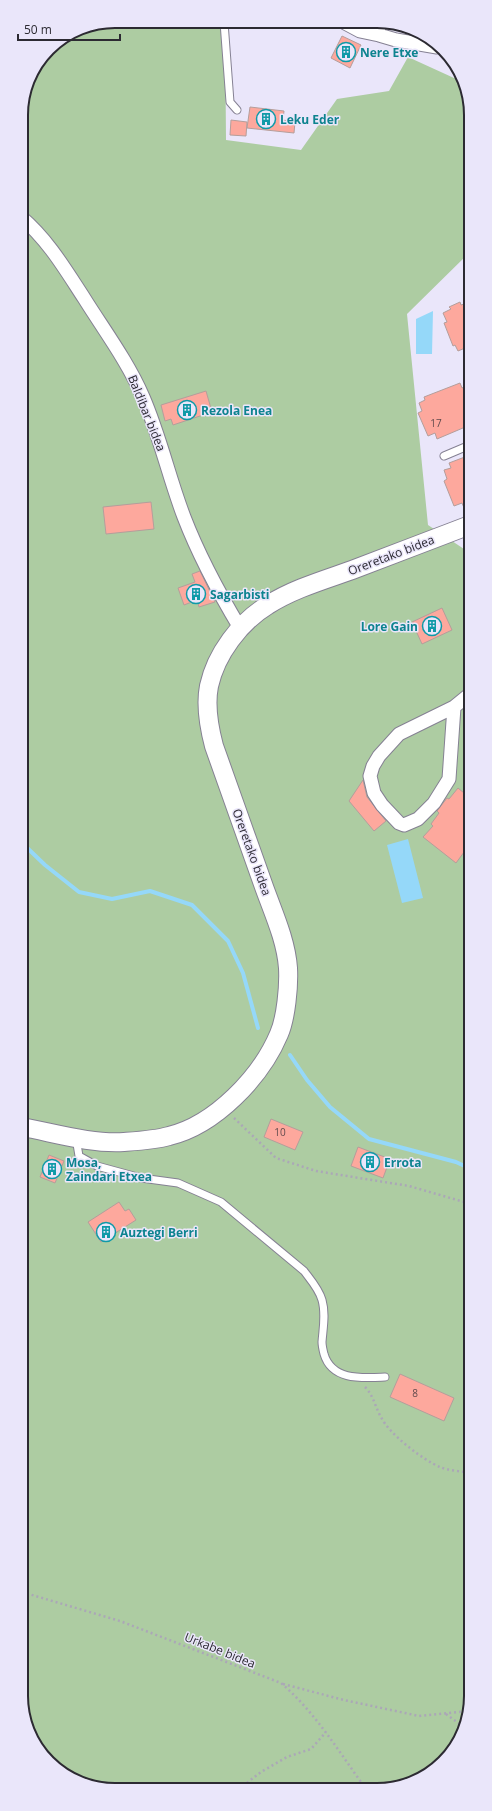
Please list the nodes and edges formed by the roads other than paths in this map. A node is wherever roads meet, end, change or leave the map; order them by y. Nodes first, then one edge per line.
1 (224, 28) edge
2 (355, 28) edge
3 (379, 29) edge
4 (429, 46) edge
5 (237, 110) dead end
6 (28, 224) edge
7 (464, 448) edge
8 (444, 456) dead end
9 (464, 527) edge
10 (240, 628) junction
11 (464, 699) edge
12 (454, 707) junction
13 (28, 1128) edge
14 (76, 1138) junction
15 (385, 1377) dead end

1 - 5 lane
2 - 3 street
3 - 4 street
6 - 10 street, Baldibar bidea
7 - 8 lane
9 - 10 main road, Oreretako bidea
10 - 14 main road, Oreretako bidea
11 - 12 street
12 - 12 street
13 - 14 main road, Oreretako bidea
14 - 15 lane

